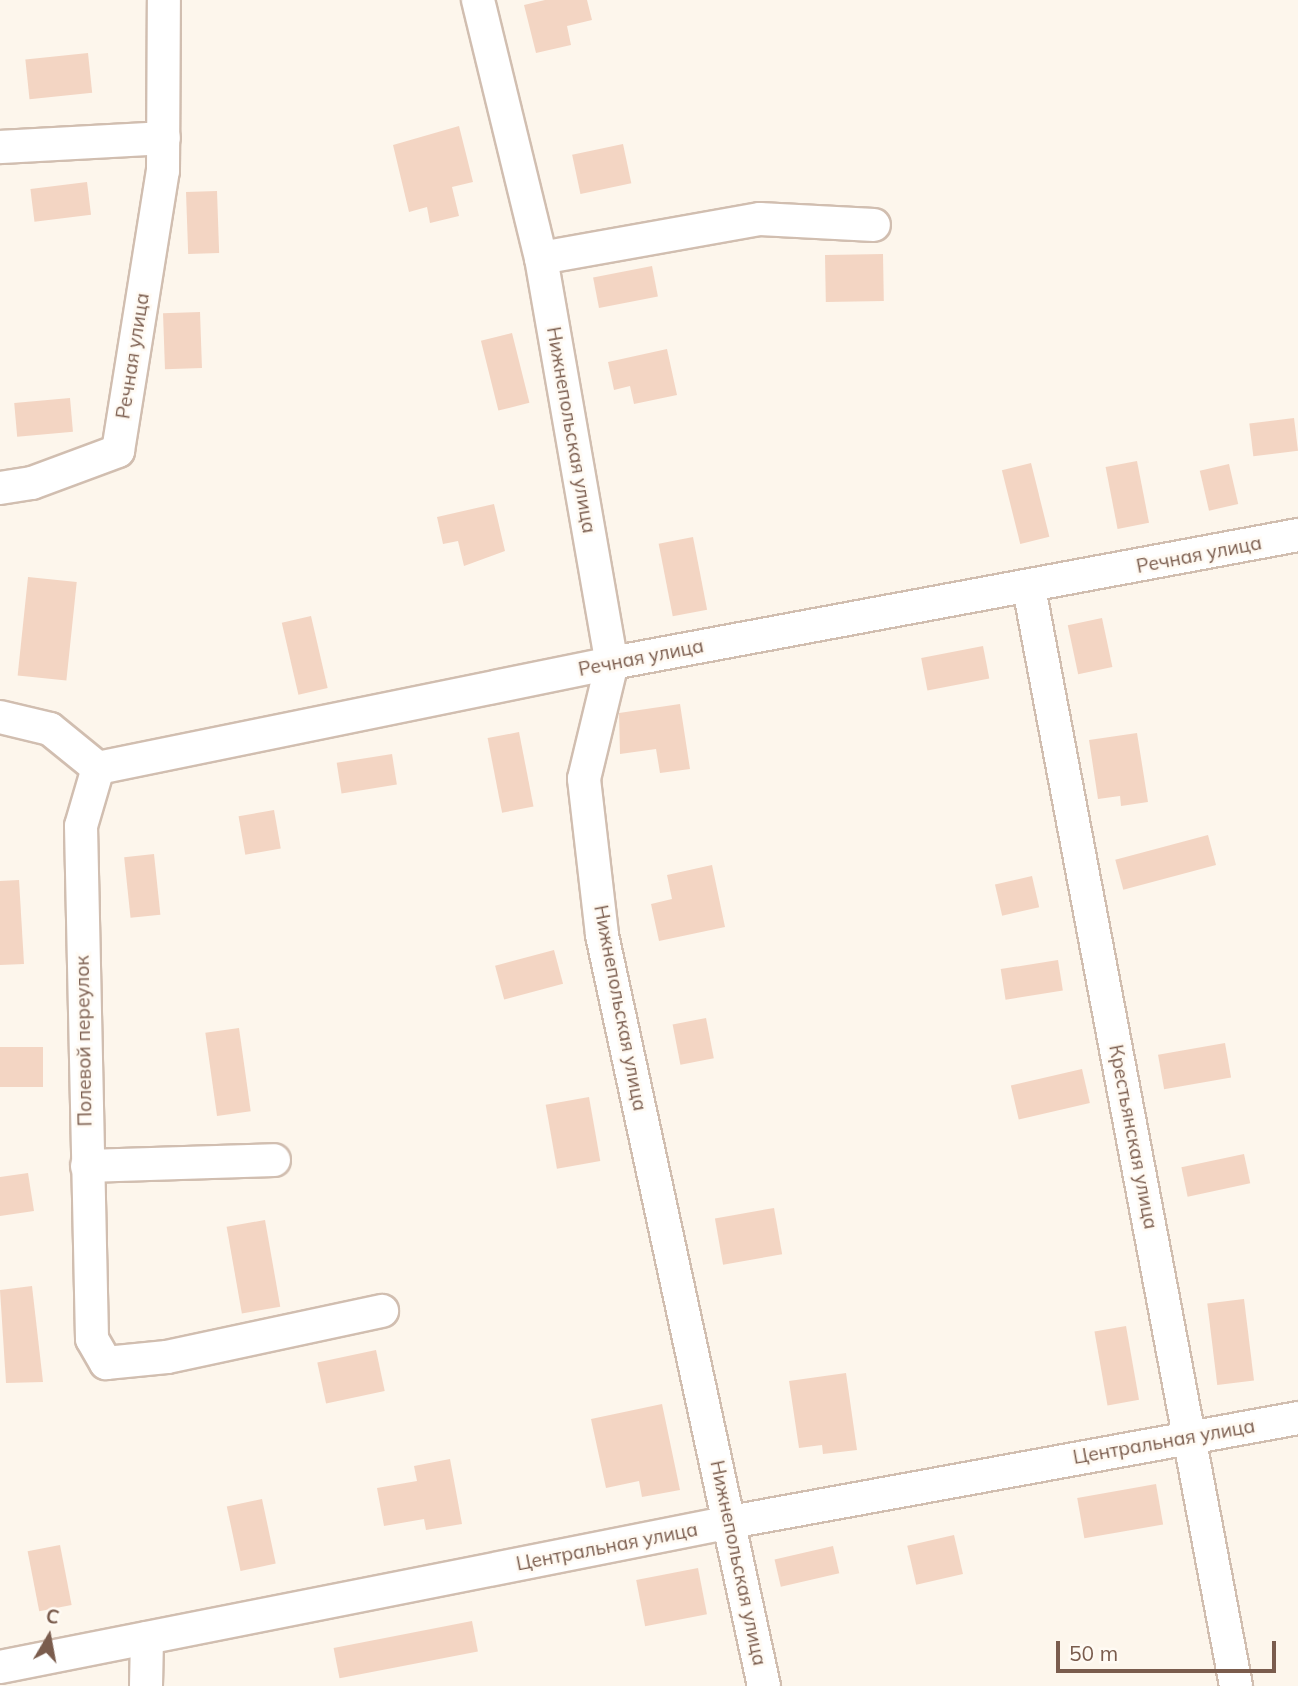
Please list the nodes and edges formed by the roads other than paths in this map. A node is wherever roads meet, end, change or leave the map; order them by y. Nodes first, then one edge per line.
1 (163, 0) edge
2 (478, 0) edge
3 (164, 138) junction
4 (0, 147) edge
5 (874, 225) dead end
6 (541, 258) junction
7 (0, 488) edge
8 (1298, 535) edge
9 (1029, 588) junction
10 (612, 663) junction
11 (0, 717) edge
12 (98, 768) junction
13 (274, 1160) dead end
14 (86, 1166) junction
15 (382, 1311) dead end
16 (1298, 1418) edge
17 (1190, 1436) junction
18 (731, 1522) junction
19 (147, 1637) junction
20 (0, 1667) edge
21 (146, 1686) edge
22 (764, 1686) edge
23 (1236, 1686) edge

1 - 3 street, Речная улица
2 - 6 street, Нижнепольская улица
3 - 4 street
3 - 7 street, Речная улица
5 - 6 street
6 - 10 street, Нижнепольская улица
8 - 9 street, Речная улица
9 - 10 street, Речная улица
9 - 17 street, Крестьянская улица
10 - 12 street, Речная улица
10 - 18 street, Нижнепольская улица
11 - 12 street
12 - 14 street, Полевой переулок
13 - 14 street
14 - 15 street, Полевой переулок
16 - 17 street, Центральная улица
17 - 18 street, Центральная улица
17 - 23 street, Крестьянская улица
18 - 19 street, Центральная улица
18 - 22 street, Нижнепольская улица
19 - 20 street, Центральная улица
19 - 21 street

